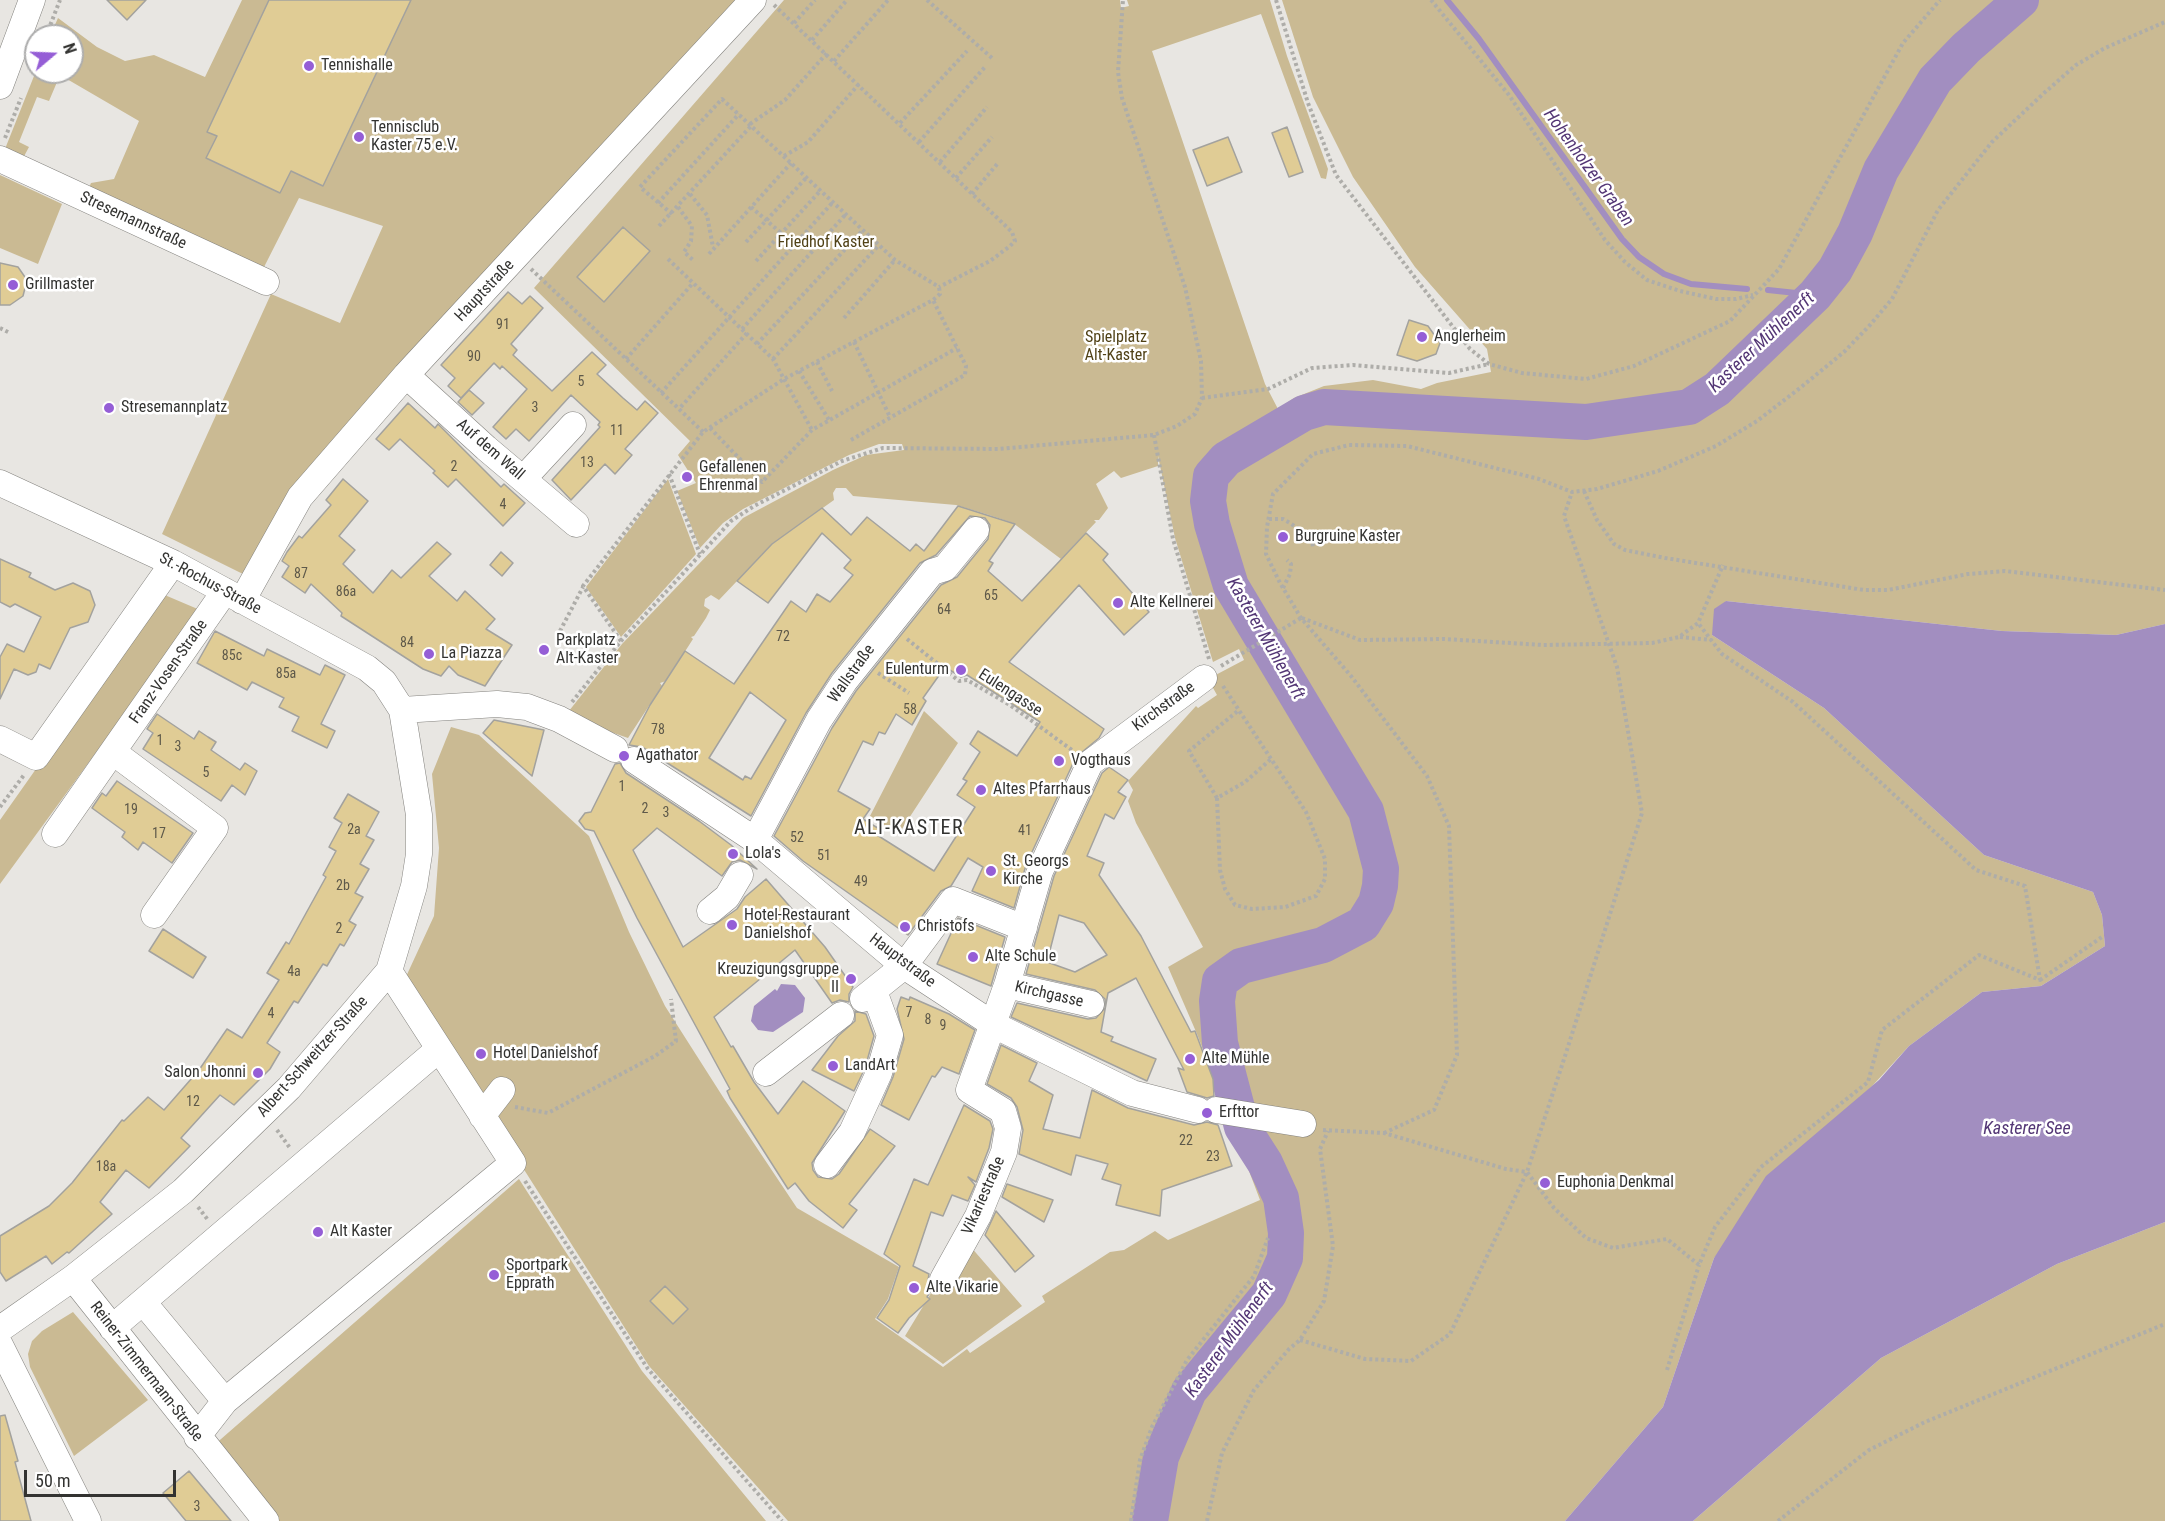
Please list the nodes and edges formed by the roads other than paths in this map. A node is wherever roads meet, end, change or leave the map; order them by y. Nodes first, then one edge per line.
1 (32, 0) edge
2 (753, 0) edge
3 (5, 59) edge
4 (12, 88) edge
5 (2, 149) edge
6 (266, 282) dead end
7 (406, 375) junction
8 (573, 425) dead end
9 (523, 479) junction
10 (0, 483) edge
11 (576, 524) dead end
12 (976, 530) dead end
13 (173, 563) junction
14 (234, 596) junction
15 (1208, 675) road end
16 (402, 710) junction
17 (0, 739) edge
18 (113, 752) junction
19 (55, 834) dead end
20 (752, 856) junction
21 (710, 911) dead end
22 (154, 915) dead end
23 (1024, 928) junction
24 (904, 966) junction
25 (389, 971) junction
26 (1007, 985) junction
27 (1091, 1004) dead end
28 (841, 1015) dead end
29 (994, 1025) junction
30 (439, 1049) junction
31 (766, 1073) dead end
32 (1303, 1124) dead end
33 (827, 1165) dead end
34 (73, 1278) junction
35 (943, 1279) dead end
36 (143, 1302) junction
37 (111, 1328) junction
38 (0, 1329) edge
39 (0, 1345) edge
40 (225, 1401) junction
41 (197, 1437) junction
42 (84, 1518) edge
43 (266, 1521) edge

1 - 3 street
2 - 7 street, Hauptstraße
3 - 4 street
5 - 6 street, Stresemannstraße
7 - 9 street, Auf dem Wall
7 - 14 street, Hauptstraße
8 - 9 street
9 - 11 street, Auf dem Wall
10 - 13 street, St.-Rochus-Straße
12 - 20 street, Wallstraße
13 - 14 street, St.-Rochus-Straße
13 - 17 street
14 - 16 street, St.-Rochus-Straße
14 - 18 street, Franz-Vosen-Straße
15 - 23 street, Kirchstraße
16 - 20 street, Hauptstraße
16 - 25 street, Albert-Schweitzer-Straße
18 - 19 street, Franz-Vosen-Straße
18 - 22 street
20 - 21 street, Wallstraße
20 - 24 street, Hauptstraße
23 - 24 street
23 - 26 street, Kirchstraße
24 - 29 street, Hauptstraße
24 - 33 street
25 - 30 street
25 - 34 street, Albert-Schweitzer-Straße
26 - 27 street, Kirchgasse
26 - 29 street, Kirchstraße
28 - 31 street
29 - 32 street, Hauptstraße
29 - 35 street, Vikariestraße
30 - 36 street
30 - 40 street
34 - 37 street, Reiner-Zimmermann-Straße
34 - 38 street, Albert-Schweitzer-Straße
36 - 37 street
36 - 40 street
37 - 41 street, Reiner-Zimmermann-Straße
39 - 42 street
40 - 41 street
41 - 43 street, Reiner-Zimmermann-Straße

